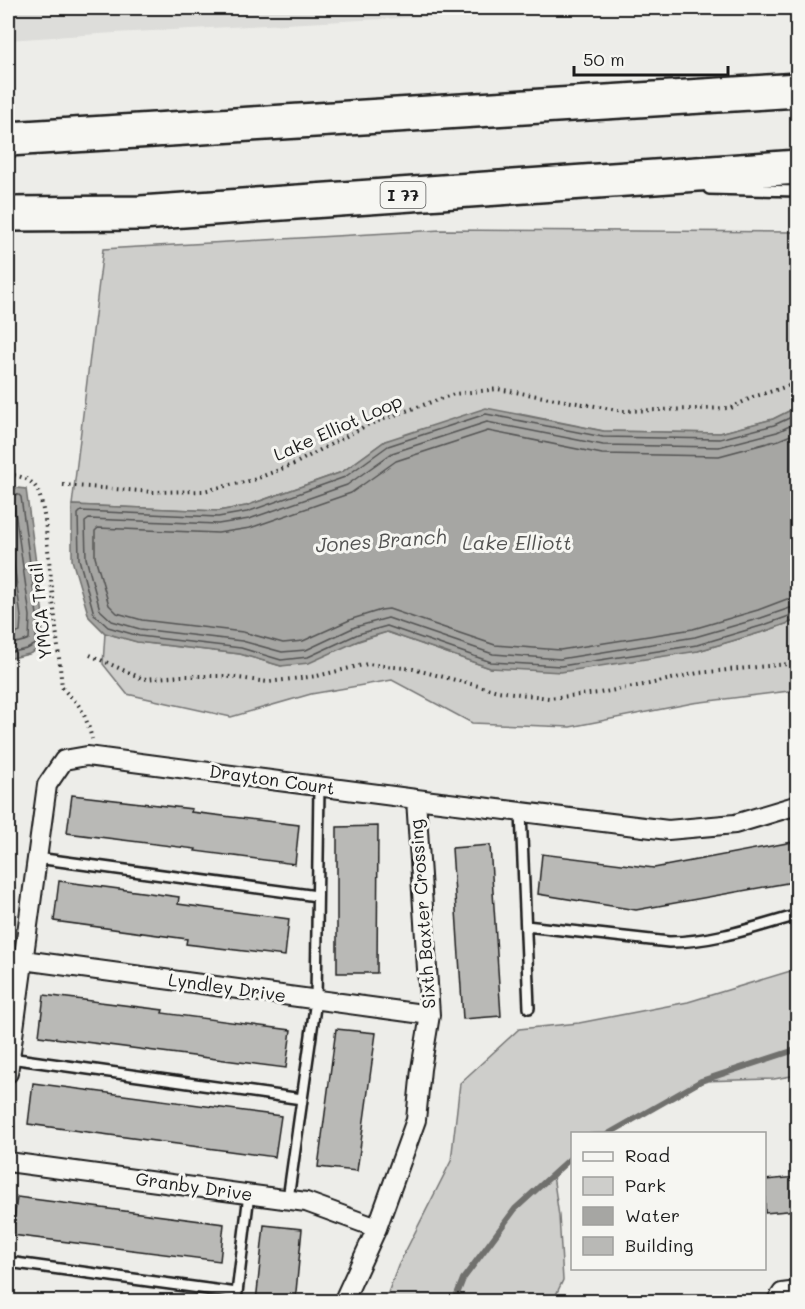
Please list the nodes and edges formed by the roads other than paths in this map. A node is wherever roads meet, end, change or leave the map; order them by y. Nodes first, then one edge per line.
1 (798, 90) edge
2 (8, 139) edge
3 (798, 167) edge
4 (596, 181) junction
5 (662, 186) dead end
6 (694, 188) dead end
7 (798, 191) edge
8 (8, 214) edge
9 (319, 786) junction
10 (416, 799) junction
11 (798, 805) edge
12 (521, 812) junction
13 (37, 858) junction
14 (317, 896) junction
15 (798, 915) edge
16 (526, 926) junction
17 (23, 960) junction
18 (316, 1000) junction
19 (529, 1008) dead end
20 (430, 1015) junction
21 (9, 1066) edge
22 (302, 1098) junction
23 (8, 1162) edge
24 (249, 1194) junction
25 (288, 1199) junction
26 (377, 1228) junction
27 (8, 1262) edge
28 (798, 1291) edge
29 (343, 1302) edge
30 (776, 1302) edge

1 - 2 highway
3 - 4 highway, I 77
4 - 5 lane
4 - 8 highway, I 77
6 - 7 lane
9 - 10 street, Drayton Court
9 - 13 street, Drayton Court
9 - 14 lane
10 - 12 street, Drayton Court
10 - 20 street, Sixth Baxter Crossing
11 - 12 street, Drayton Court
12 - 16 lane
13 - 14 lane
13 - 17 street, Drayton Court
14 - 18 lane
15 - 16 lane
16 - 19 lane
17 - 18 street, Lyndley Drive
17 - 21 street, Drayton Court
18 - 20 street, Lyndley Drive
18 - 22 lane
20 - 26 street, Sixth Baxter Crossing
21 - 22 lane
22 - 25 lane
23 - 24 street, Granby Drive
24 - 25 street, Granby Drive
24 - 27 lane
25 - 26 street, Granby Drive
26 - 29 street, Sixth Baxter Crossing
28 - 30 street

